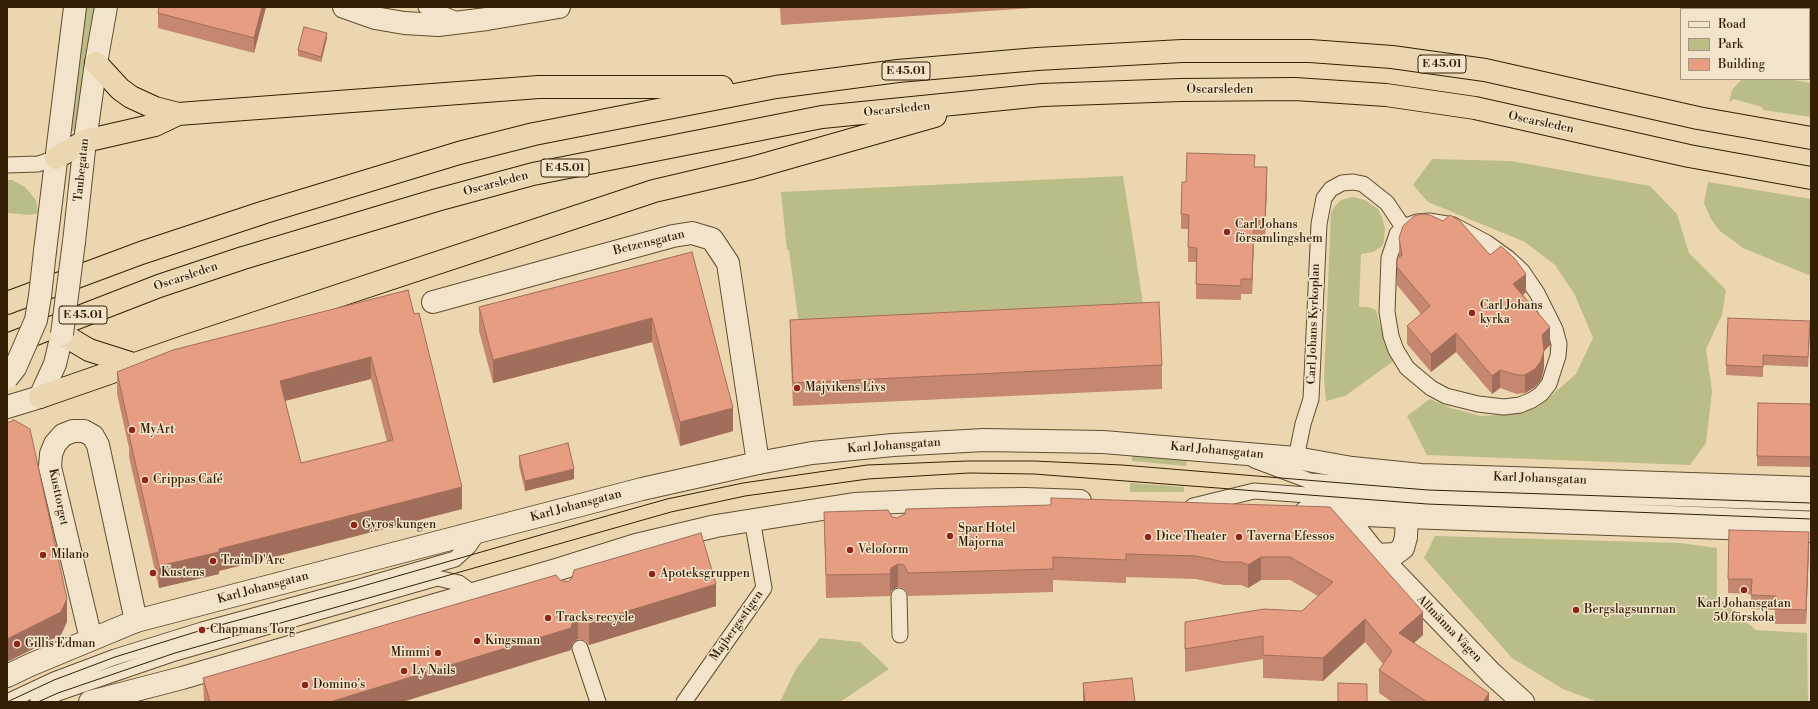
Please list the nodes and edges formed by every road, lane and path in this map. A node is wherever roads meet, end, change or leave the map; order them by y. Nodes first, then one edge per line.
1 (75, 7) edge
2 (106, 7) edge
3 (344, 7) edge
4 (426, 7) edge
5 (559, 7) edge
6 (460, 22) junction
7 (96, 63) junction
8 (776, 88) junction
9 (982, 101) junction
10 (178, 114) junction
11 (1811, 138) edge
12 (85, 141) junction
13 (56, 158) junction
14 (7, 165) edge
15 (1811, 178) edge
16 (1403, 227) junction
17 (40, 296) junction
18 (433, 302) dead end
19 (7, 303) edge
20 (62, 334) junction
21 (7, 345) edge
22 (136, 364) junction
23 (7, 378) edge
24 (40, 397) junction
25 (7, 407) edge
26 (1232, 452) junction
27 (1296, 458) junction
28 (758, 463) junction
29 (1352, 468) junction
30 (1811, 488) edge
31 (1383, 494) junction
32 (1103, 502) edge
33 (1811, 503) edge
34 (1170, 505) edge
35 (1192, 506) junction
36 (1344, 514) junction
37 (1407, 517) junction
38 (752, 519) junction
39 (1811, 519) edge
40 (1811, 531) edge
41 (478, 533) junction
42 (1378, 555) junction
43 (474, 594) junction
44 (899, 596) dead end
45 (136, 621) junction
46 (900, 635) dead end
47 (91, 639) junction
48 (580, 648) dead end
49 (7, 676) edge
50 (7, 702) edge
51 (38, 702) edge
52 (90, 702) edge
53 (598, 702) edge
54 (684, 702) edge
55 (1522, 702) edge

1 - 13 street
2 - 7 street, Taubegatan
3 - 6 street
4 - 6 lane
5 - 6 street
7 - 10 highway
7 - 12 street, Taubegatan
8 - 10 highway
8 - 11 highway, E 45.01
8 - 19 highway, E 45.01
9 - 15 highway, Oscarsleden / E 45.01
9 - 21 highway, Oscarsleden / E 45.01
9 - 22 highway
10 - 12 highway
12 - 13 highway
12 - 20 street, Taubegatan, bridge
13 - 14 lane
13 - 17 street, bridge
16 - 16 lane
16 - 27 lane, Carl Johans Kyrkoplan
17 - 20 street
17 - 23 street, bridge
18 - 28 street, Betzensgatan
20 - 22 highway
20 - 24 street, Taubegatan
22 - 24 highway
24 - 25 street
26 - 27 street, Karl Johansgatan
26 - 28 street, Karl Johansgatan
26 - 31 lane
27 - 29 street, Karl Johansgatan
28 - 41 street, Karl Johansgatan
29 - 30 street, Karl Johansgatan
29 - 31 street
31 - 33 lane
31 - 35 lane
31 - 37 street
31 - 39 lane
32 - 38 street
34 - 35 street
35 - 36 street
36 - 37 street
36 - 42 street, Allmänna Vägen
37 - 40 street
37 - 42 street
38 - 43 street
38 - 54 lane, Majbergsstigen
41 - 45 street, Karl Johansgatan
41 - 50 lane
42 - 55 street, Allmänna Vägen
43 - 51 lane
43 - 52 street
44 - 46 lane
45 - 47 street, Karl Johansgatan
45 - 47 street, Kusttorget
47 - 49 street, Karl Johansgatan
48 - 53 lane

